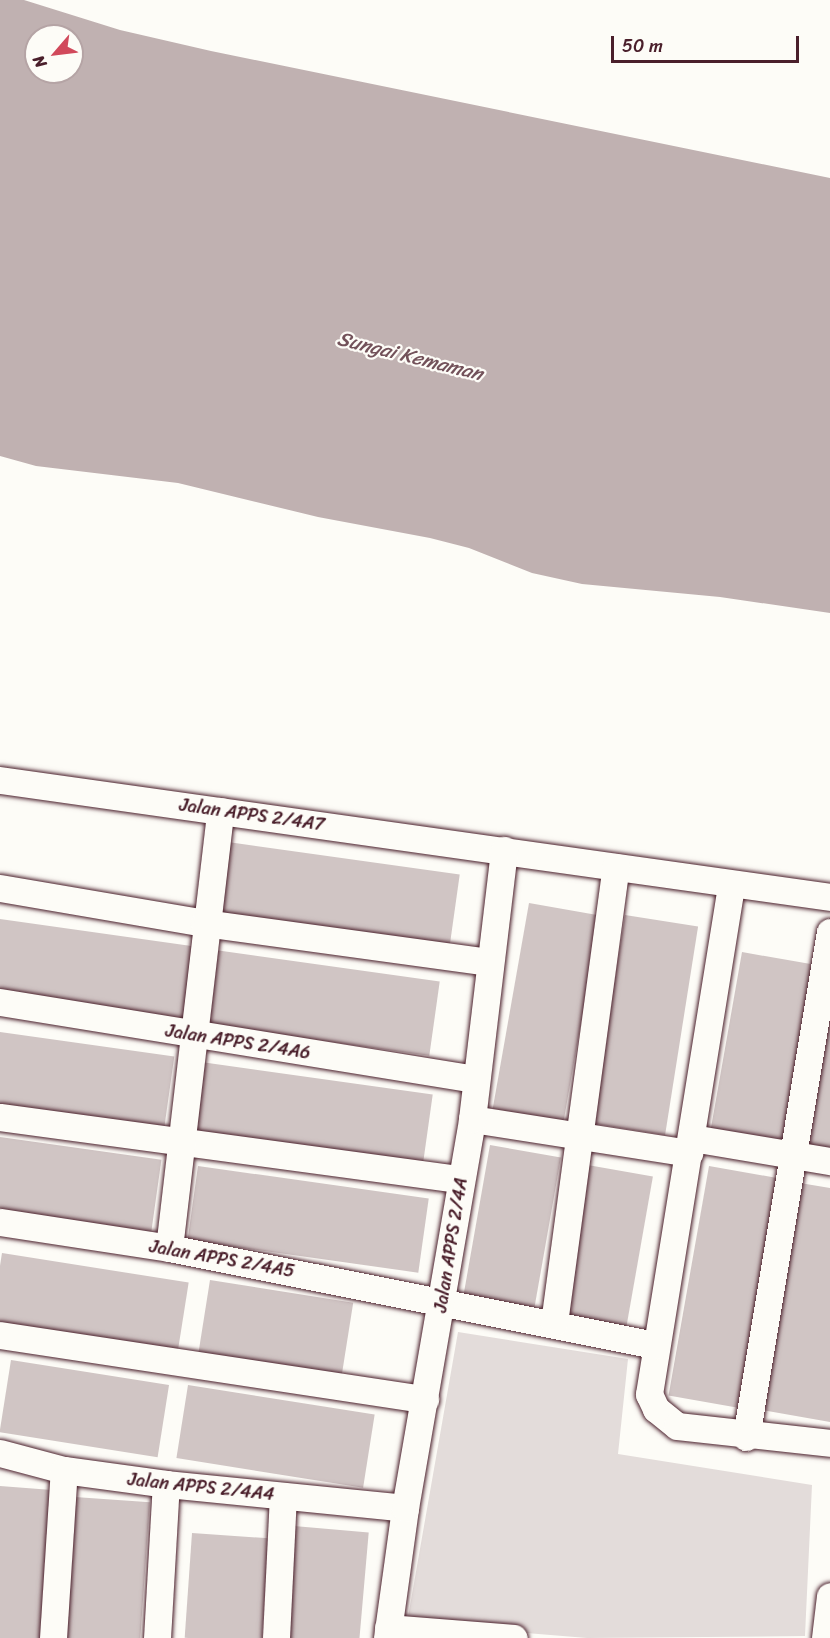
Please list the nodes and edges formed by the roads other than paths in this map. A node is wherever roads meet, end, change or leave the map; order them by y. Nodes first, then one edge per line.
1 (0, 780) edge
2 (220, 811) junction
3 (504, 850) junction
4 (616, 867) junction
5 (730, 886) junction
6 (0, 888) edge
7 (830, 897) edge
8 (204, 923) junction
9 (830, 932) edge
10 (489, 962) junction
11 (0, 1002) edge
12 (192, 1035) junction
13 (476, 1079) junction
14 (0, 1117) edge
15 (472, 1119) junction
16 (581, 1137) junction
17 (180, 1144) junction
18 (691, 1145) junction
19 (794, 1154) junction
20 (830, 1161) edge
21 (461, 1179) junction
22 (0, 1222) edge
23 (169, 1248) junction
24 (443, 1300) junction
25 (554, 1323) junction
26 (0, 1335) edge
27 (655, 1345) junction
28 (424, 1399) junction
29 (747, 1437) junction
30 (830, 1443) edge
31 (0, 1453) edge
32 (64, 1470) junction
33 (166, 1484) junction
34 (284, 1496) junction
35 (405, 1508) junction
36 (830, 1596) edge
37 (388, 1633) edge
38 (53, 1638) edge
39 (157, 1638) edge
40 (276, 1638) edge
41 (514, 1638) edge
42 (825, 1638) edge

1 - 2 street, Jalan APPS 2/4A7
2 - 3 street, Jalan APPS 2/4A7
2 - 8 street
3 - 4 street, Jalan APPS 2/4A7
3 - 10 street, Jalan APPS 2/4A
4 - 5 street, Jalan APPS 2/4A7
4 - 16 street
5 - 7 street, Jalan APPS 2/4A7
5 - 18 street
6 - 8 street
8 - 10 street
8 - 12 street
9 - 19 street
10 - 13 street, Jalan APPS 2/4A
11 - 12 street, Jalan APPS 2/4A6
12 - 13 street, Jalan APPS 2/4A6
12 - 17 street
13 - 15 street, Jalan APPS 2/4A
14 - 17 street
15 - 16 street
15 - 21 street, Jalan APPS 2/4A
16 - 18 street
16 - 25 street
17 - 21 street
17 - 23 street
18 - 19 street
18 - 27 street
19 - 20 street
19 - 29 street
21 - 24 street, Jalan APPS 2/4A
22 - 23 street, Jalan APPS 2/4A5
23 - 24 street, Jalan APPS 2/4A5
24 - 25 street, Jalan APPS 2/4A5
24 - 28 street, Jalan APPS 2/4A
25 - 27 street, Jalan APPS 2/4A5
26 - 28 street
27 - 29 street
28 - 35 street, Jalan APPS 2/4A
29 - 30 street
31 - 32 street, Jalan APPS 2/4A4
32 - 33 street, Jalan APPS 2/4A4
32 - 38 street
33 - 34 street, Jalan APPS 2/4A4
33 - 39 street
34 - 35 street, Jalan APPS 2/4A4
34 - 40 street
35 - 37 street, Jalan APPS 2/4A
36 - 42 street
37 - 41 street

